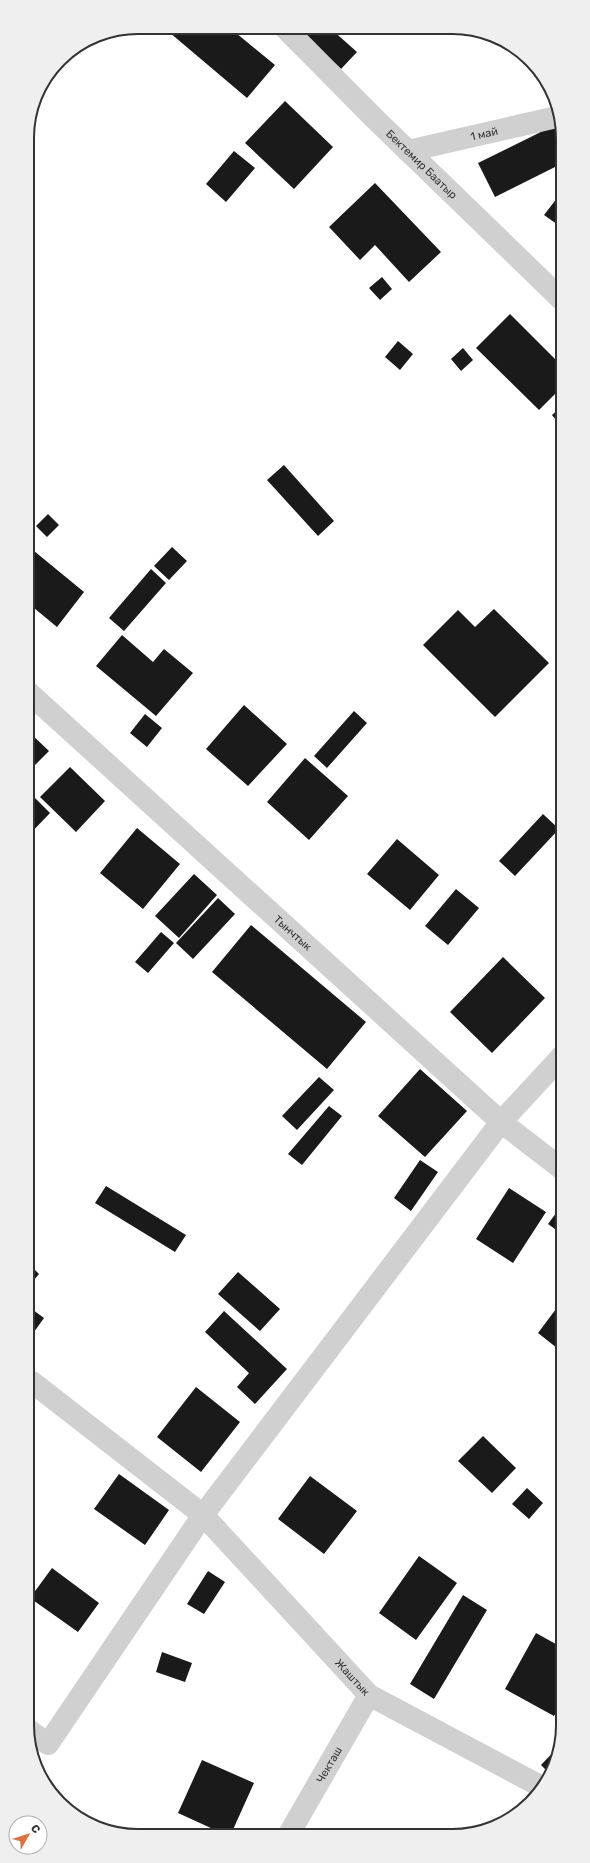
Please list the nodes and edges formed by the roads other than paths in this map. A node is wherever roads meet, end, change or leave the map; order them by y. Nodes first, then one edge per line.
1 (291, 34) edge
2 (554, 118) edge
3 (408, 151) junction
4 (556, 294) edge
5 (34, 697) edge
6 (556, 1062) edge
7 (501, 1122) junction
8 (556, 1164) edge
9 (34, 1387) edge
10 (203, 1515) junction
11 (369, 1695) junction
12 (35, 1734) edge
13 (537, 1784) edge
14 (292, 1829) edge

1 - 3 street, Бектемир Баатыр
2 - 3 street, 1 май
3 - 4 street, Бектемир Баатыр
5 - 7 street, Тынчтык
6 - 7 street
7 - 8 street, Тынчтык
7 - 10 street
9 - 10 street, Жаштык
10 - 11 street, Жаштык
10 - 12 street
11 - 13 street, Жаштык
11 - 14 street, Чекташ

